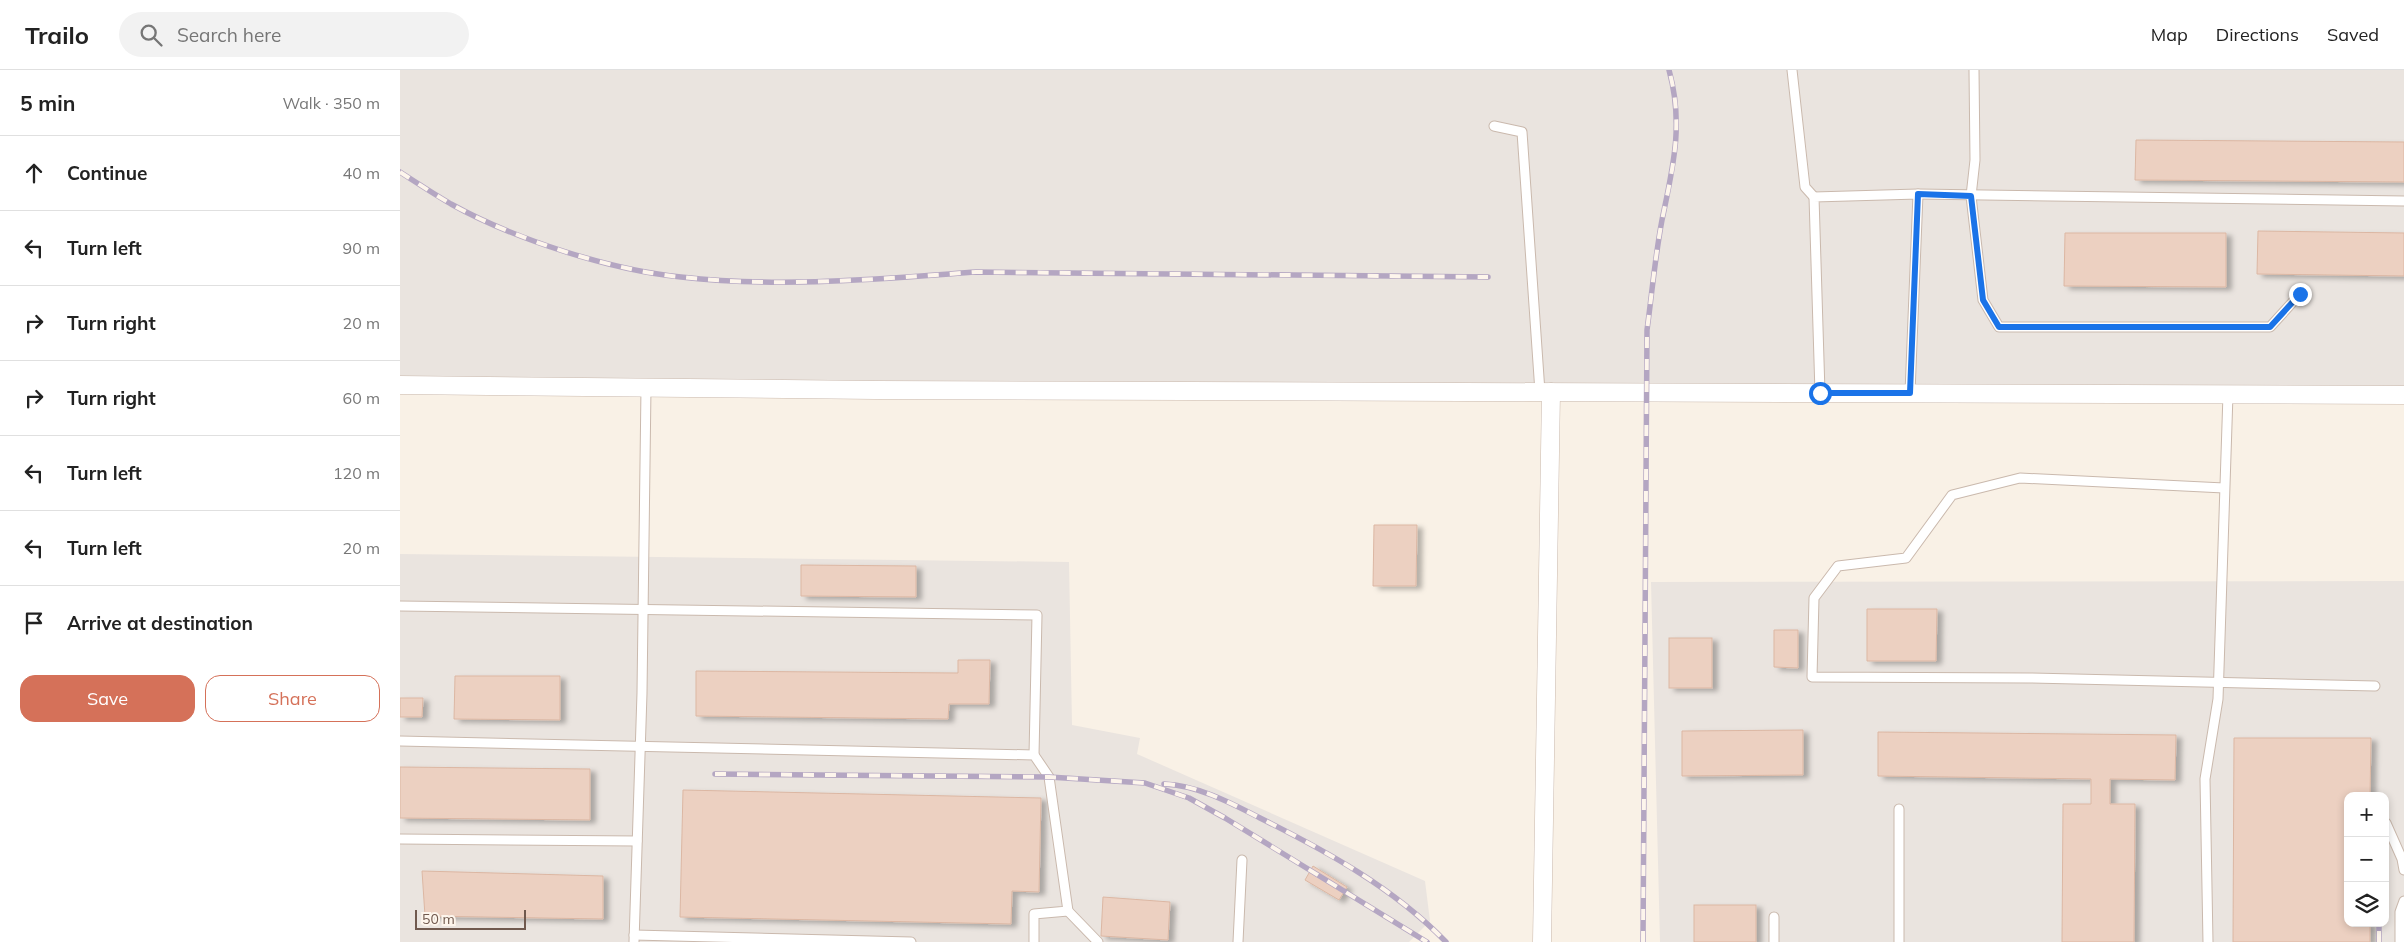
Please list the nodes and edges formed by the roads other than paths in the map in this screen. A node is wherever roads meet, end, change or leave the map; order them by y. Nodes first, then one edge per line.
1 (1792, 70) edge
2 (1974, 70) edge
3 (1494, 126) dead end
4 (1918, 194) junction
5 (1971, 196) junction
6 (1814, 197) junction
7 (2404, 201) edge
8 (2300, 294) dead end
9 (400, 385) edge
10 (646, 388) junction
11 (1545, 392) junction
12 (1820, 393) junction
13 (1910, 393) junction
14 (2228, 394) junction
15 (2404, 395) edge
16 (2224, 488) junction
17 (400, 606) edge
18 (643, 608) junction
19 (2218, 683) junction
20 (2375, 686) dead end
21 (400, 741) edge
22 (640, 748) junction
23 (1034, 755) junction
24 (1899, 809) dead end
25 (2389, 830) edge
26 (400, 839) edge
27 (637, 841) junction
28 (1242, 860) dead end
29 (2404, 870) edge
30 (2404, 901) edge
31 (1068, 911) junction
32 (1774, 917) dead end
33 (634, 939) edge
34 (910, 942) edge
35 (1034, 942) edge
36 (1098, 942) edge
37 (1238, 942) edge
38 (1542, 942) edge
39 (1774, 942) edge
40 (1899, 942) edge
41 (2208, 942) edge
42 (2400, 942) edge

1 - 6 lane
2 - 5 lane
3 - 11 lane
4 - 5 lane
4 - 6 lane
4 - 13 lane
5 - 7 lane
5 - 8 lane
6 - 12 lane
9 - 10 street
10 - 11 street
10 - 18 lane
11 - 12 street
11 - 38 street
12 - 13 street
13 - 14 street
14 - 15 street
14 - 16 lane
16 - 19 lane
16 - 19 lane
17 - 18 lane
18 - 22 lane
18 - 23 lane
19 - 20 lane
19 - 41 lane
21 - 22 lane
22 - 23 lane
22 - 27 lane
23 - 31 lane
24 - 40 lane
25 - 29 lane
26 - 27 lane
27 - 33 lane
28 - 37 lane
30 - 42 lane
31 - 35 lane
31 - 36 lane
32 - 39 lane
33 - 34 lane

